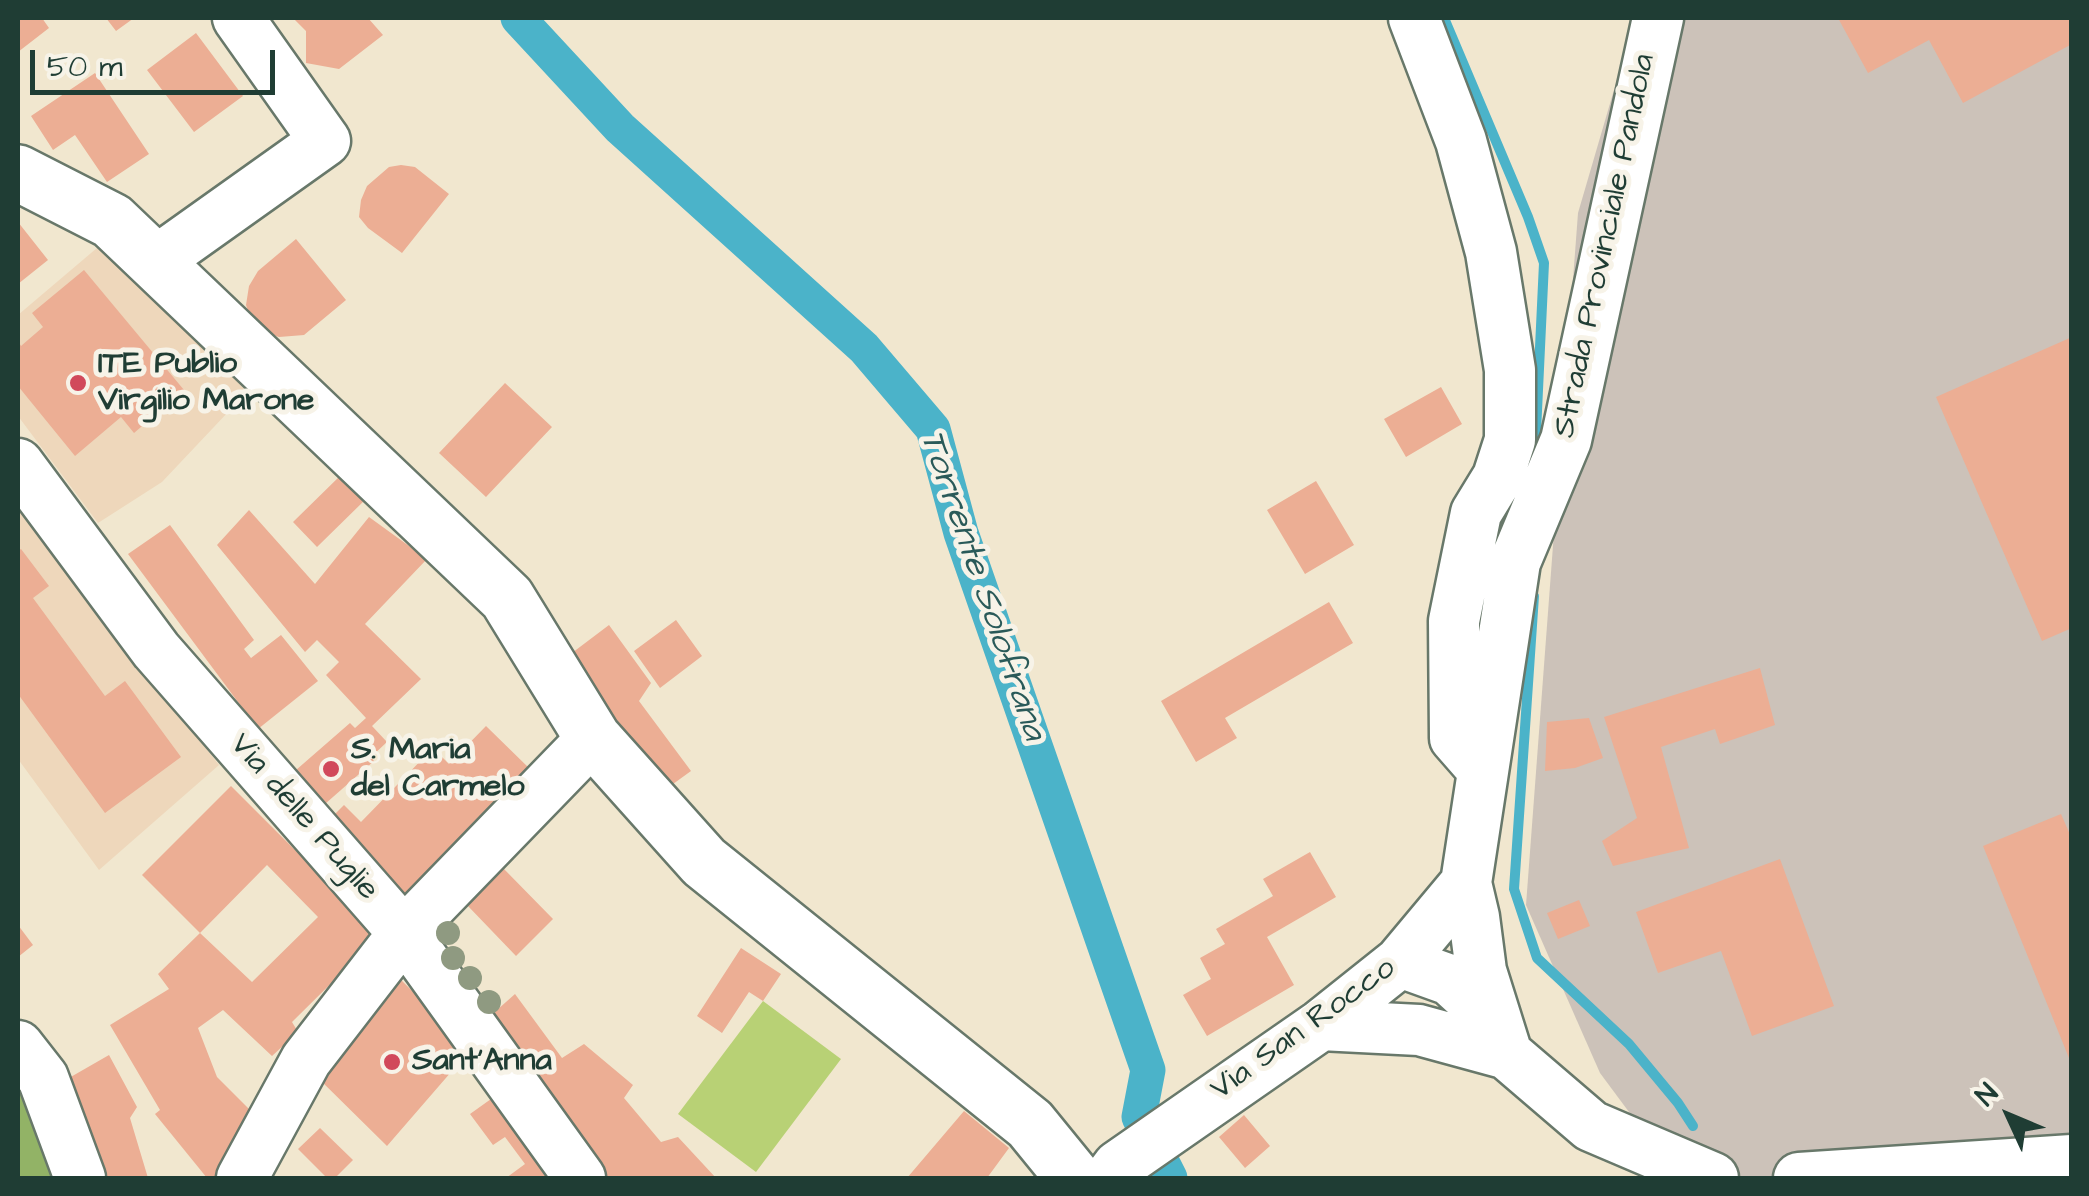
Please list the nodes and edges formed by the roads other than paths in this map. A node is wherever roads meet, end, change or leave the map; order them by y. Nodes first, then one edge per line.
1 (238, 18) edge
2 (1414, 18) edge
3 (1658, 18) edge
4 (18, 173) edge
5 (154, 262) junction
6 (18, 464) edge
7 (593, 738) junction
8 (1483, 770) junction
9 (1466, 883) junction
10 (404, 933) junction
11 (1400, 962) junction
12 (1321, 1025) junction
13 (1492, 1041) junction
14 (18, 1046) edge
15 (2072, 1160) edge
16 (1084, 1174) edge
17 (80, 1178) edge
18 (242, 1178) edge
19 (580, 1178) edge
20 (1714, 1178) edge
21 (1799, 1178) edge

1 - 5 street
2 - 8 street
3 - 8 street, Strada Provinciale Pandola
4 - 5 main road
5 - 7 main road
6 - 10 street, Via delle Puglie
7 - 10 street
7 - 16 main road
8 - 9 street, Strada Provinciale Pandola
9 - 11 street, Via San Rocco
9 - 13 street
10 - 18 street
10 - 19 street, Via delle Puglie
11 - 12 street, Via San Rocco
11 - 13 street
12 - 13 street
12 - 16 street, Via San Rocco
13 - 20 street
14 - 17 street
15 - 21 street

